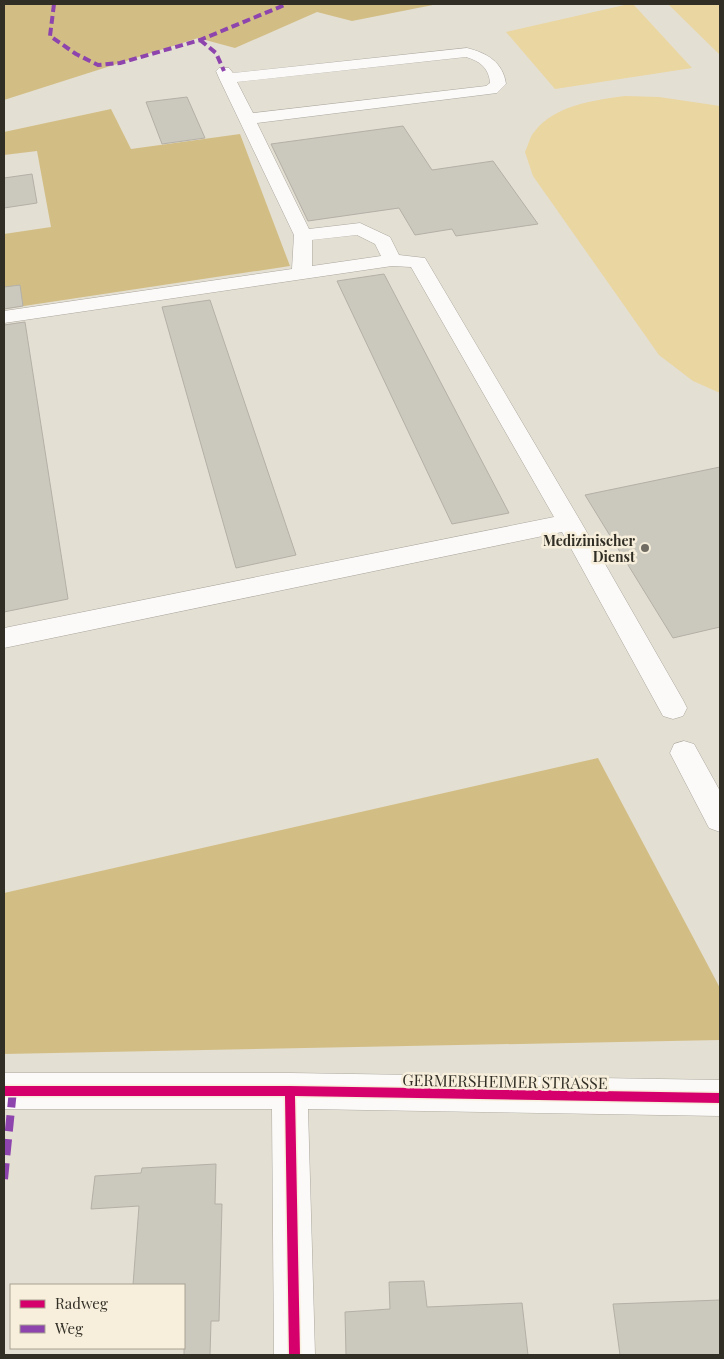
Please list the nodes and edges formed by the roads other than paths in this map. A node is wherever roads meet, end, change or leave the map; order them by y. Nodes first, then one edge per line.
1 (247, 118) junction
2 (303, 235) junction
3 (392, 260) junction
4 (302, 273) junction
5 (4, 317) edge
6 (569, 522) junction
7 (4, 638) edge
8 (673, 708) dead end
9 (684, 753) dead end
10 (720, 819) edge
11 (4, 1091) edge
12 (290, 1091) junction
13 (720, 1098) edge
14 (294, 1355) edge

1 - 1 street
1 - 2 street
2 - 3 street
2 - 4 street
3 - 4 street
3 - 6 street
4 - 5 street
6 - 7 street
6 - 8 street
9 - 10 street
11 - 12 street, GERMERSHEIMER STRASSE
12 - 13 street, GERMERSHEIMER STRASSE
12 - 14 street

